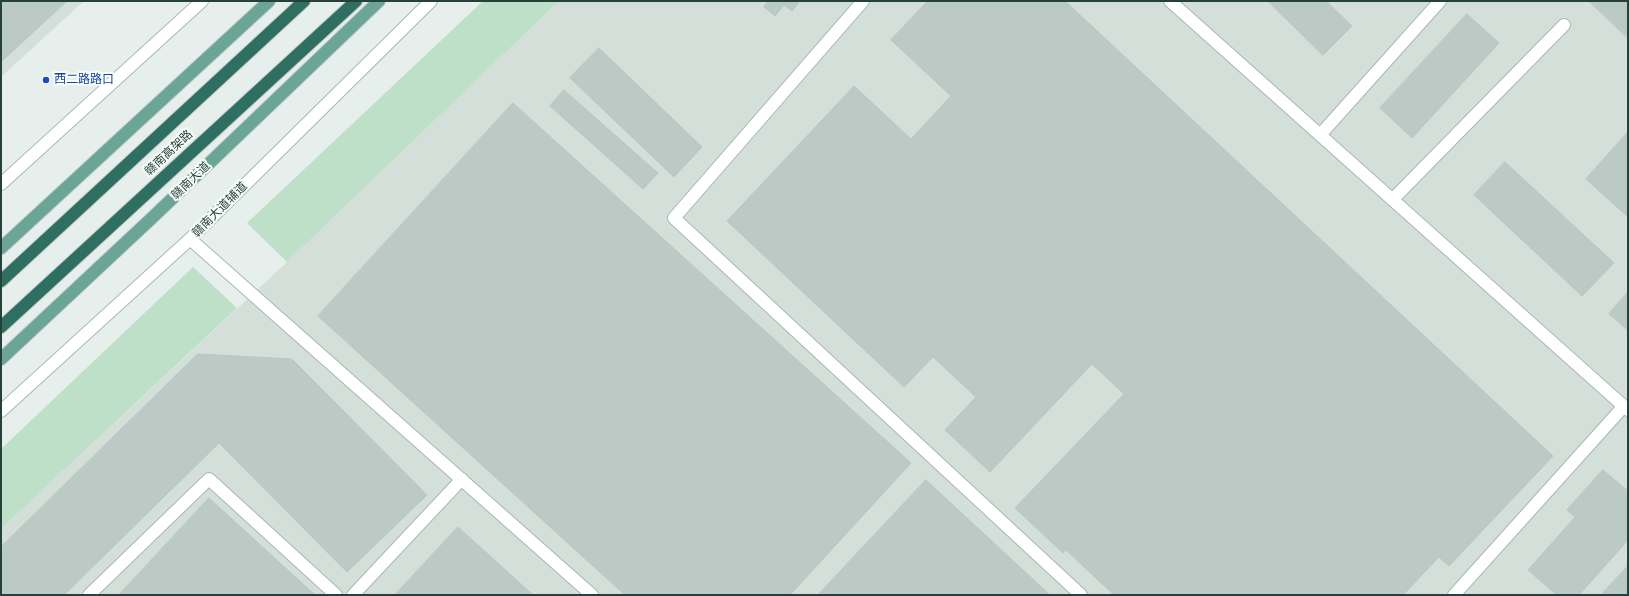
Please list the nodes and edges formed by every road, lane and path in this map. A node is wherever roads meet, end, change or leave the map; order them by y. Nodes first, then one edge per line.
1 (202, 1) edge
2 (269, 1) edge
3 (304, 1) edge
4 (356, 1) edge
5 (379, 1) edge
6 (431, 1) edge
7 (863, 1) edge
8 (1170, 1) edge
9 (1440, 1) edge
10 (1564, 25) dead end
11 (1320, 135) junction
12 (1, 184) edge
13 (1393, 199) junction
14 (190, 239) junction
15 (1, 248) edge
16 (1, 281) edge
17 (1, 326) edge
18 (1, 358) edge
19 (1626, 408) edge
20 (1, 411) edge
21 (462, 479) junction
22 (90, 595) edge
23 (336, 595) edge
24 (353, 595) edge
25 (592, 595) edge
26 (1081, 595) edge
27 (1454, 595) edge

1 - 12 street
2 - 15 main road
3 - 16 highway, 赣南高架路
4 - 17 highway, 赣南高架路
5 - 18 main road, 赣南大道
6 - 14 street, 赣南大道辅道
7 - 26 street
8 - 11 street
9 - 11 street
10 - 13 street
11 - 13 street
13 - 19 street
14 - 20 street, 赣南大道辅道
14 - 21 street
19 - 27 street
21 - 24 street
21 - 25 street
22 - 23 street

